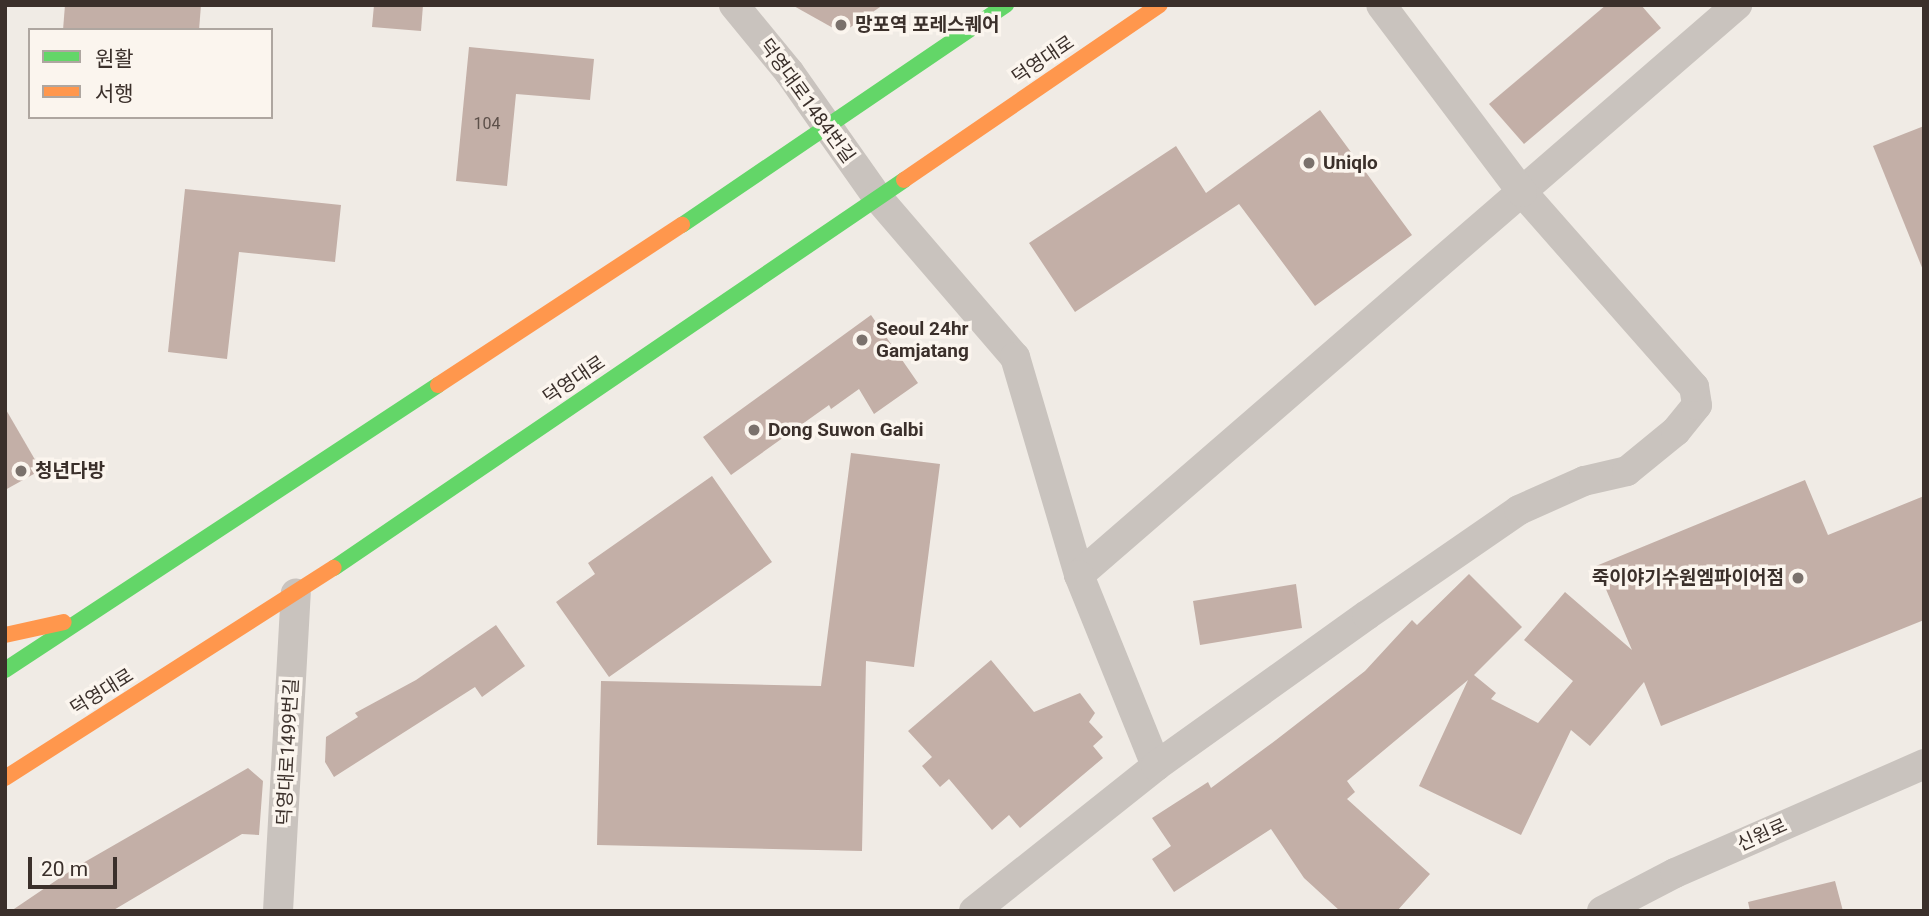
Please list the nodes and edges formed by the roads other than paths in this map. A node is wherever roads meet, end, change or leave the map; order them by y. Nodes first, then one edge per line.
1 (734, 5) edge
2 (1006, 5) edge
3 (1160, 5) edge
4 (1381, 5) edge
5 (1737, 5) edge
6 (828, 128) junction
7 (1522, 191) junction
8 (878, 198) junction
9 (1079, 575) junction
10 (296, 593) junction
11 (86, 617) junction
12 (5, 635) edge
13 (5, 670) edge
14 (1924, 764) edge
15 (1156, 766) junction
16 (5, 778) edge
17 (272, 906) edge
18 (974, 911) edge
19 (1602, 911) edge

1 - 6 street, 덕영대로1484번길
2 - 6 street
3 - 8 street, 덕영대로
4 - 7 street
5 - 7 street
6 - 8 street, 덕영대로1484번길
6 - 11 street
7 - 9 street
7 - 15 street
8 - 9 street, 덕영대로1484번길
8 - 10 street, 덕영대로
9 - 15 street, 덕영대로1484번길
10 - 16 street, 덕영대로
10 - 17 street, 덕영대로1499번길
11 - 12 street
11 - 13 street
14 - 19 street, 신원로
15 - 18 street

